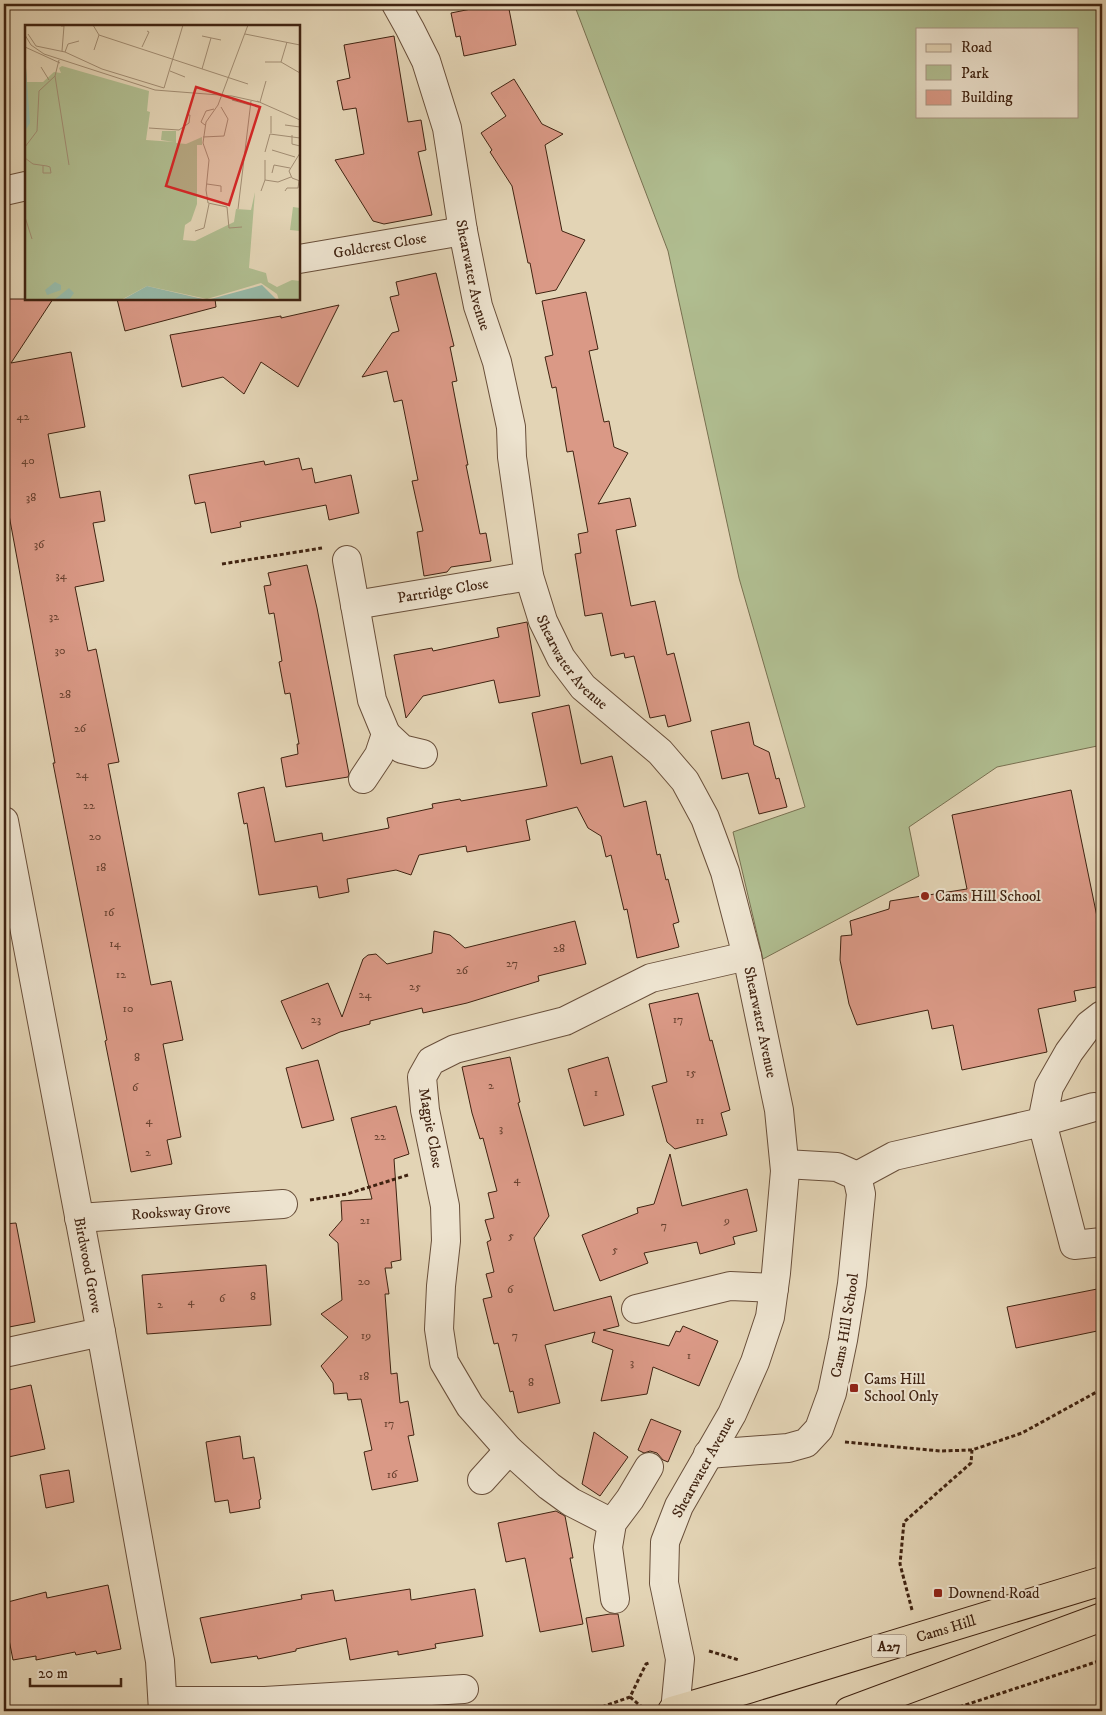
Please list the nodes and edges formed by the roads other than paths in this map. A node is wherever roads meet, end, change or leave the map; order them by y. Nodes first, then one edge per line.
1 (396, 4) edge
2 (25, 186) edge
3 (4, 191) edge
4 (463, 231) junction
5 (300, 259) edge
6 (347, 560) road end
7 (529, 576) junction
8 (355, 605) junction
9 (386, 734) junction
10 (422, 754) dead end
11 (363, 779) dead end
12 (4, 821) edge
13 (747, 956) junction
14 (1102, 1015) edge
15 (1094, 1107) dead end
16 (1042, 1122) junction
17 (784, 1164) junction
18 (857, 1176) junction
19 (283, 1204) road end
20 (79, 1218) junction
21 (1102, 1242) edge
22 (774, 1288) junction
23 (636, 1309) dead end
24 (101, 1332) junction
25 (4, 1352) edge
26 (509, 1450) junction
27 (708, 1454) junction
28 (649, 1467) dead end
29 (482, 1480) dead end
30 (612, 1523) junction
31 (1102, 1581) edge
32 (615, 1600) dead end
33 (1102, 1617) edge
34 (464, 1688) dead end
35 (163, 1706) edge
36 (674, 1711) edge
37 (849, 1711) edge

1 - 4 street, Shearwater Avenue
2 - 3 street
4 - 5 street, Goldcrest Close
4 - 7 street, Shearwater Avenue
6 - 8 street
7 - 8 street, Partridge Close
7 - 13 street, Shearwater Avenue
8 - 9 street
9 - 10 street
9 - 11 street
12 - 20 street, Birdwood Grove
13 - 17 street, Shearwater Avenue
13 - 26 street, Magpie Close
14 - 16 street
15 - 16 street
16 - 18 street
16 - 21 street
17 - 18 street
17 - 22 street, Shearwater Avenue
18 - 27 street, Cams Hill School
19 - 20 street, Rooksway Grove
20 - 24 street, Birdwood Grove
22 - 23 street
22 - 27 street, Shearwater Avenue
24 - 25 street
24 - 35 street, Birdwood Grove
26 - 29 street
26 - 30 street, Magpie Close
27 - 36 street, Shearwater Avenue
28 - 30 street
30 - 32 street
31 - 36 main road, Cams Hill / A27
33 - 37 main road
34 - 35 street

